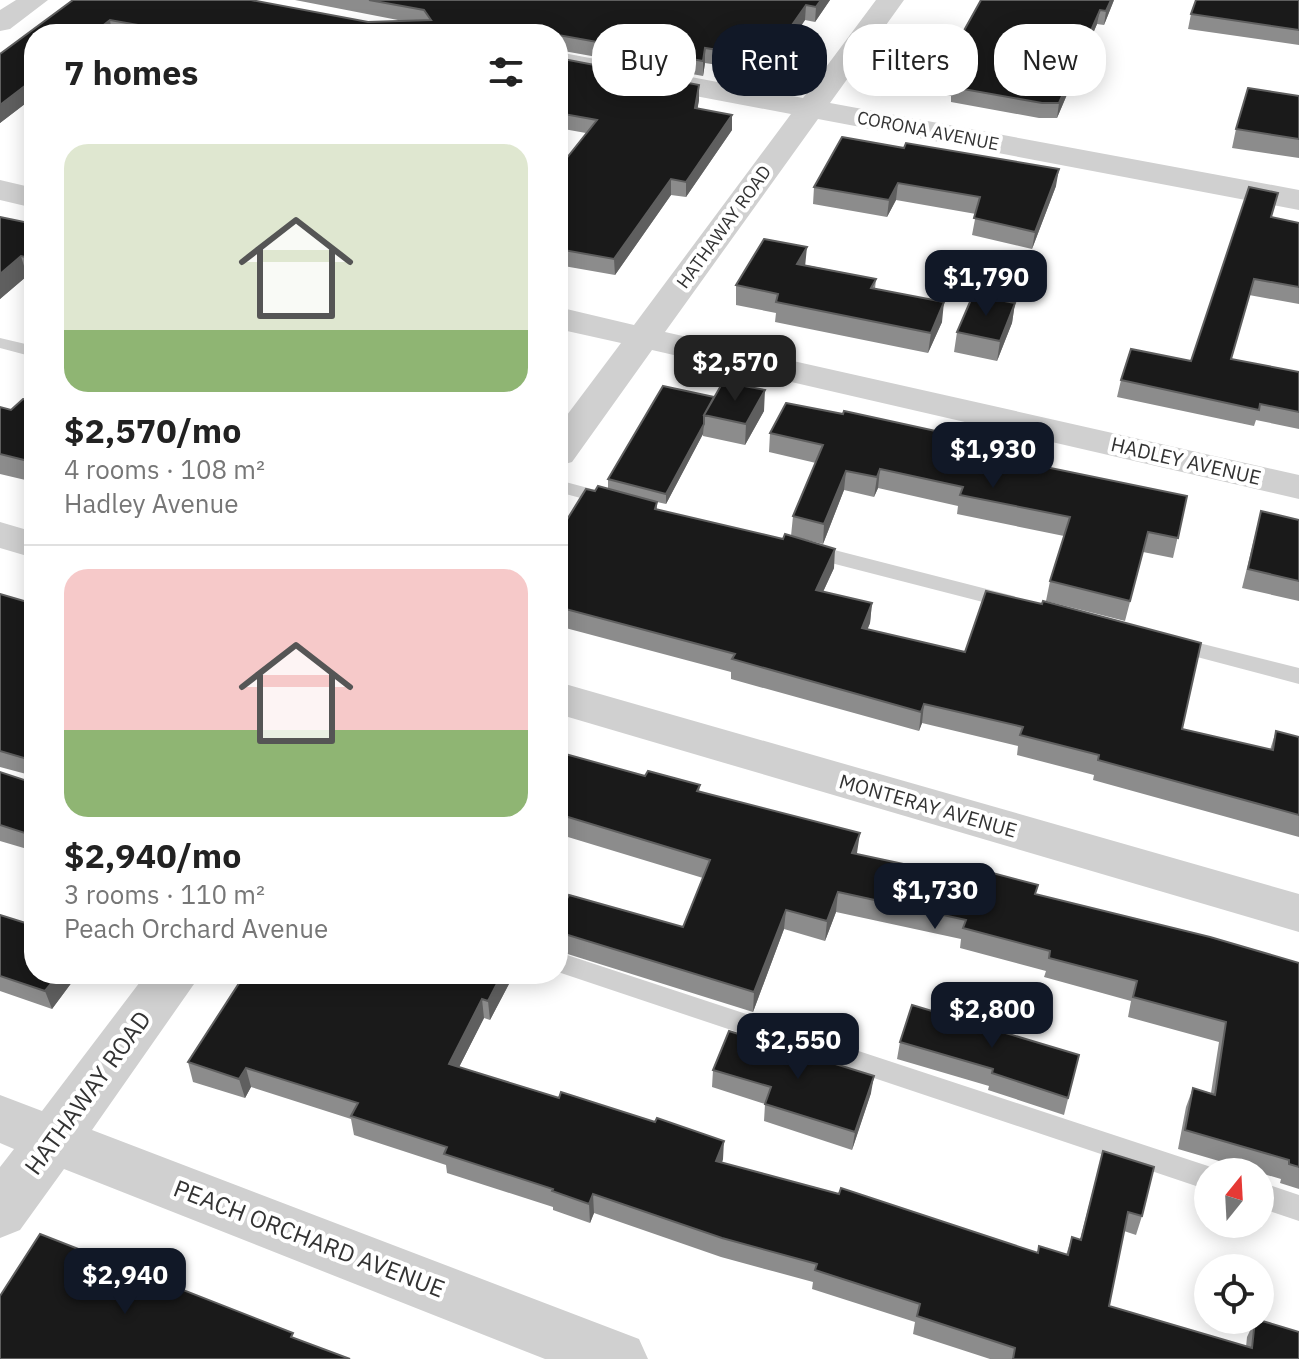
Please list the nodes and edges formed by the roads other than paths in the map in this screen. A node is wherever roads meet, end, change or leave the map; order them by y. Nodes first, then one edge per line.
1 (34, 0) edge
2 (890, 0) edge
3 (0, 23) edge
4 (568, 63) edge
5 (811, 109) junction
6 (0, 190) edge
7 (24, 196) edge
8 (1299, 200) edge
9 (568, 320) edge
10 (644, 337) junction
11 (0, 343) edge
12 (24, 349) edge
13 (568, 440) edge
14 (1299, 487) edge
15 (568, 489) edge
16 (635, 506) edge
17 (0, 535) edge
18 (24, 542) edge
19 (790, 545) edge
20 (1037, 609) edge
21 (1145, 636) edge
22 (1299, 676) edge
23 (568, 701) edge
24 (1299, 913) edge
25 (568, 965) edge
26 (168, 984) edge
27 (0, 1119) edge
28 (53, 1140) junction
29 (1194, 1173) edge
30 (1274, 1200) edge
31 (1299, 1208) edge
32 (0, 1212) edge
33 (618, 1359) edge

1 - 3 street
2 - 5 street, HATHAWAY ROAD
4 - 5 street, CORONA AVENUE
5 - 8 street, CORONA AVENUE
5 - 10 street, HATHAWAY ROAD
6 - 7 street
9 - 10 street, HADLEY AVENUE
10 - 13 street, HATHAWAY ROAD
10 - 14 street, HADLEY AVENUE
11 - 12 lane
15 - 16 lane
17 - 18 street
19 - 20 lane
21 - 22 lane
23 - 24 street, MONTERAY AVENUE
25 - 29 lane
26 - 28 street, HATHAWAY ROAD
27 - 28 street, PEACH ORCHARD AVENUE
28 - 32 street, HATHAWAY ROAD
28 - 33 street, PEACH ORCHARD AVENUE
30 - 31 lane

